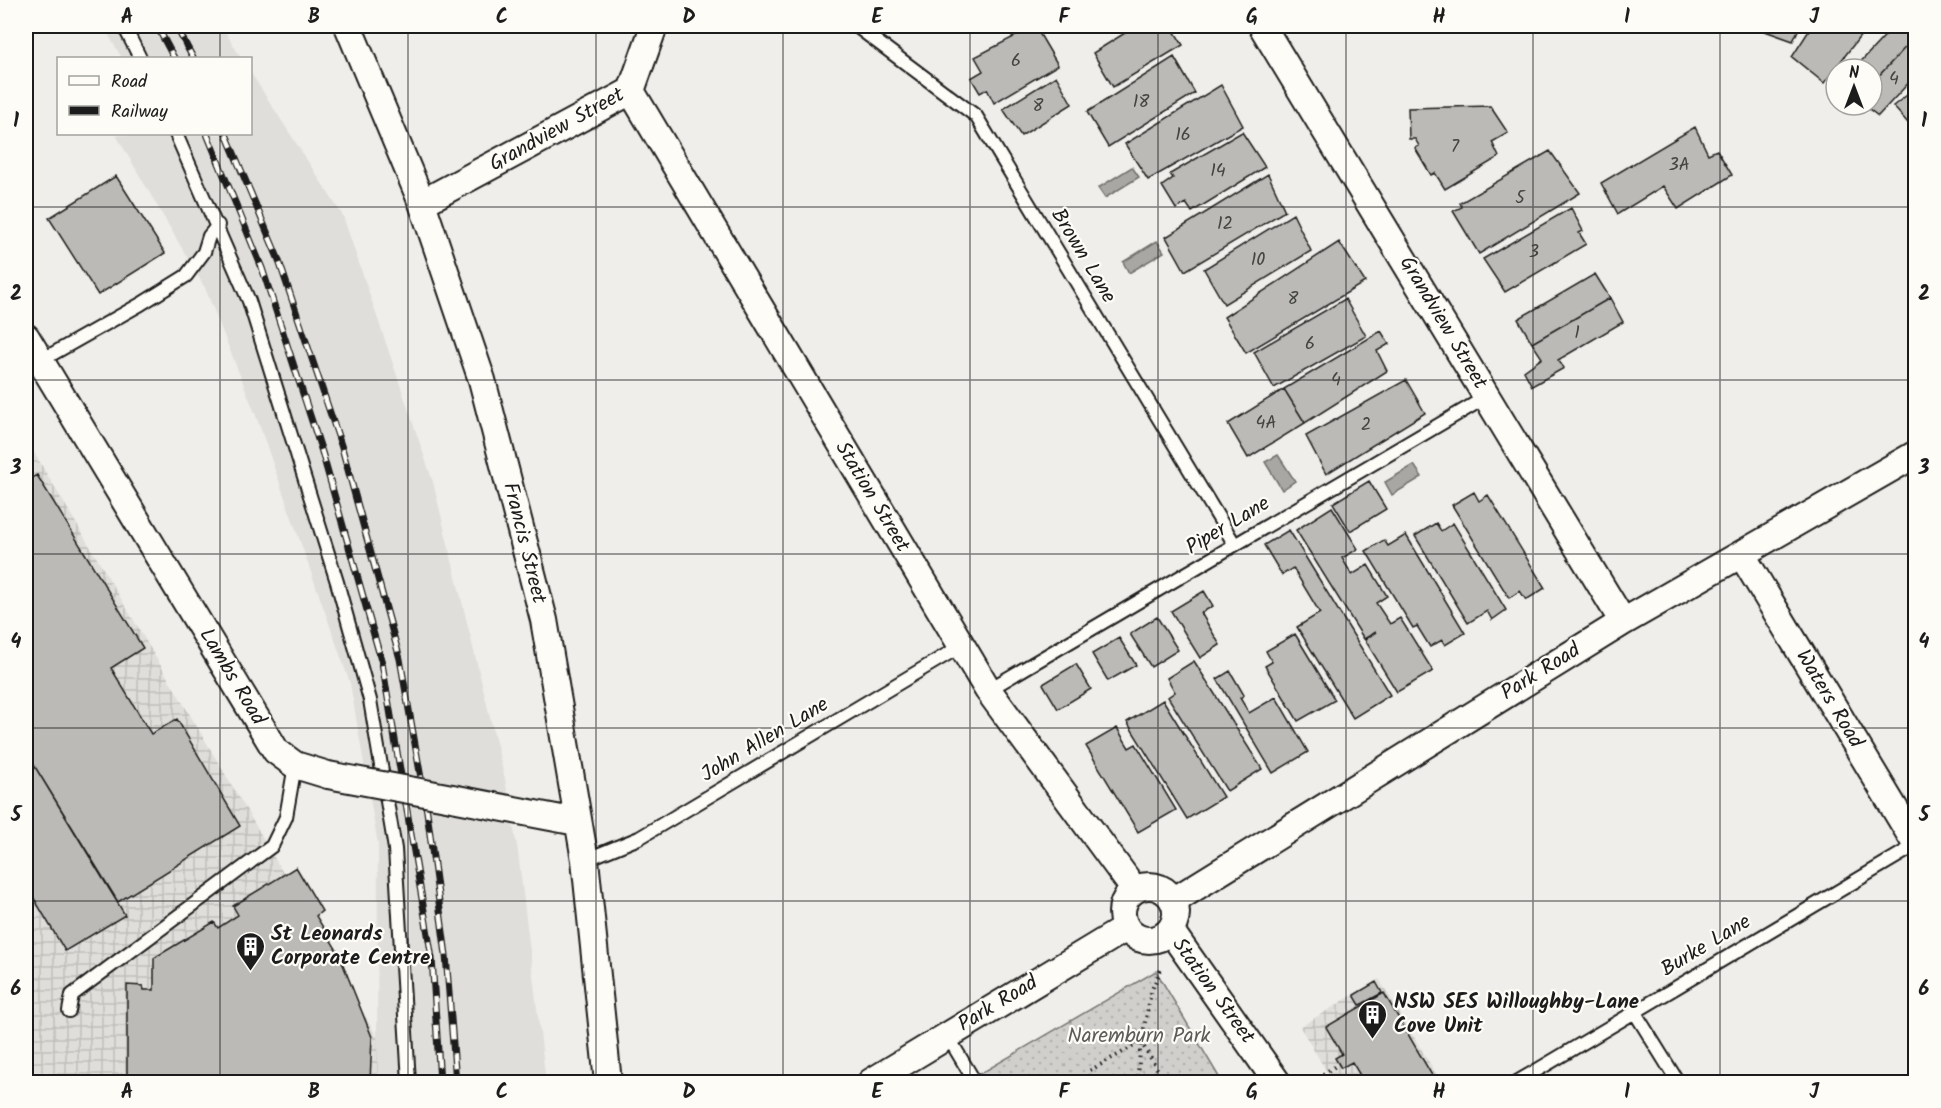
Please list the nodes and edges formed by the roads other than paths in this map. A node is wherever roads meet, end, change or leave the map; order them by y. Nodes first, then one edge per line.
1 (124, 26) edge
2 (348, 26) edge
3 (654, 26) edge
4 (856, 26) edge
5 (1262, 26) edge
6 (140, 57) edge
7 (631, 91) junction
8 (176, 135) edge
9 (422, 203) junction
10 (218, 225) junction
11 (26, 336) edge
12 (40, 361) junction
13 (1488, 396) junction
14 (1916, 454) edge
15 (1235, 545) junction
16 (1742, 555) junction
17 (1623, 622) junction
18 (960, 646) junction
19 (988, 690) junction
20 (295, 765) junction
21 (578, 822) junction
22 (1916, 844) edge
23 (585, 860) junction
24 (1134, 889) junction
25 (1173, 901) junction
26 (1126, 928) junction
27 (1175, 939) junction
28 (69, 1011) dead end
29 (1635, 1011) junction
30 (947, 1035) junction
31 (409, 1083) edge
32 (608, 1083) edge
33 (871, 1083) edge
34 (975, 1083) edge
35 (1277, 1083) edge
36 (1517, 1083) edge
37 (1678, 1083) edge

1 - 6 lane
2 - 9 street, Francis Street
3 - 7 street, Grandview Street
4 - 15 lane, Brown Lane
5 - 13 street, Grandview Street
7 - 9 street, Grandview Street
7 - 18 street, Station Street
8 - 10 lane
9 - 21 street, Francis Street
10 - 12 lane
10 - 31 lane
11 - 12 street, Lambs Road
12 - 20 street, Lambs Road
13 - 15 lane, Piper Lane
13 - 17 street, Grandview Street
14 - 16 street, Park Road
15 - 19 lane, Piper Lane
16 - 17 street, Park Road
16 - 22 street, Waters Road
17 - 25 street, Park Road
18 - 19 street, Station Street
18 - 23 lane, John Allen Lane
19 - 24 street, Station Street
20 - 21 street, Lambs Road, bridge
20 - 28 lane
21 - 23 street, Francis Street
22 - 29 lane, Burke Lane
23 - 32 street, Francis Street
24 - 25 street
24 - 26 street
25 - 27 street
26 - 27 street
26 - 30 street, Park Road
27 - 35 street, Station Street
29 - 36 lane, Burke Lane
29 - 37 lane
30 - 33 street, Park Road
30 - 34 lane

